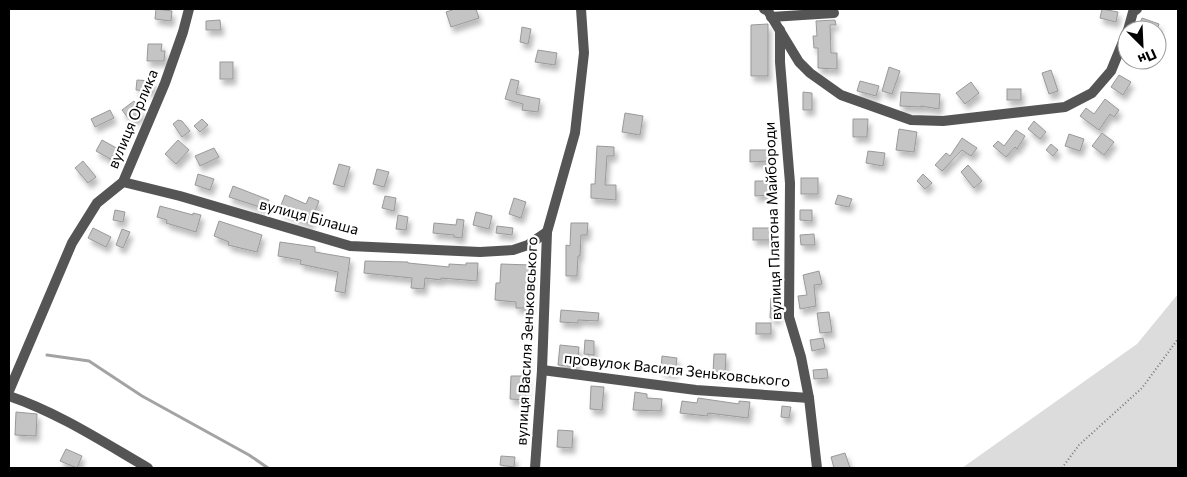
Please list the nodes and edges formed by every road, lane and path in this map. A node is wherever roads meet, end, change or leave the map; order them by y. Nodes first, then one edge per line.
1 (189, 9) edge
2 (581, 9) edge
3 (764, 9) edge
4 (834, 13) dead end
5 (771, 17) junction
6 (780, 30) junction
7 (1117, 56) edge
8 (123, 182) junction
9 (547, 232) junction
10 (1178, 339) edge
11 (542, 370) junction
12 (9, 390) edge
13 (9, 396) edge
14 (809, 398) junction
15 (148, 468) edge
16 (534, 468) edge
17 (817, 468) edge
18 (1062, 468) edge

1 - 8 street, вулиця Орлика
2 - 9 street, вулиця Василя Зеньковського
3 - 5 street
4 - 5 street
5 - 6 street
6 - 7 street
6 - 14 street, вулиця Платона Майбороди
8 - 9 street, вулиця Білаша
8 - 12 street, вулиця Орлика
9 - 11 street, вулиця Василя Зеньковського
10 - 18 path
11 - 14 street, провулок Василя Зеньковського
11 - 16 street, вулиця Василя Зеньковського
13 - 15 street
14 - 17 street, вулиця Платона Майбороди

